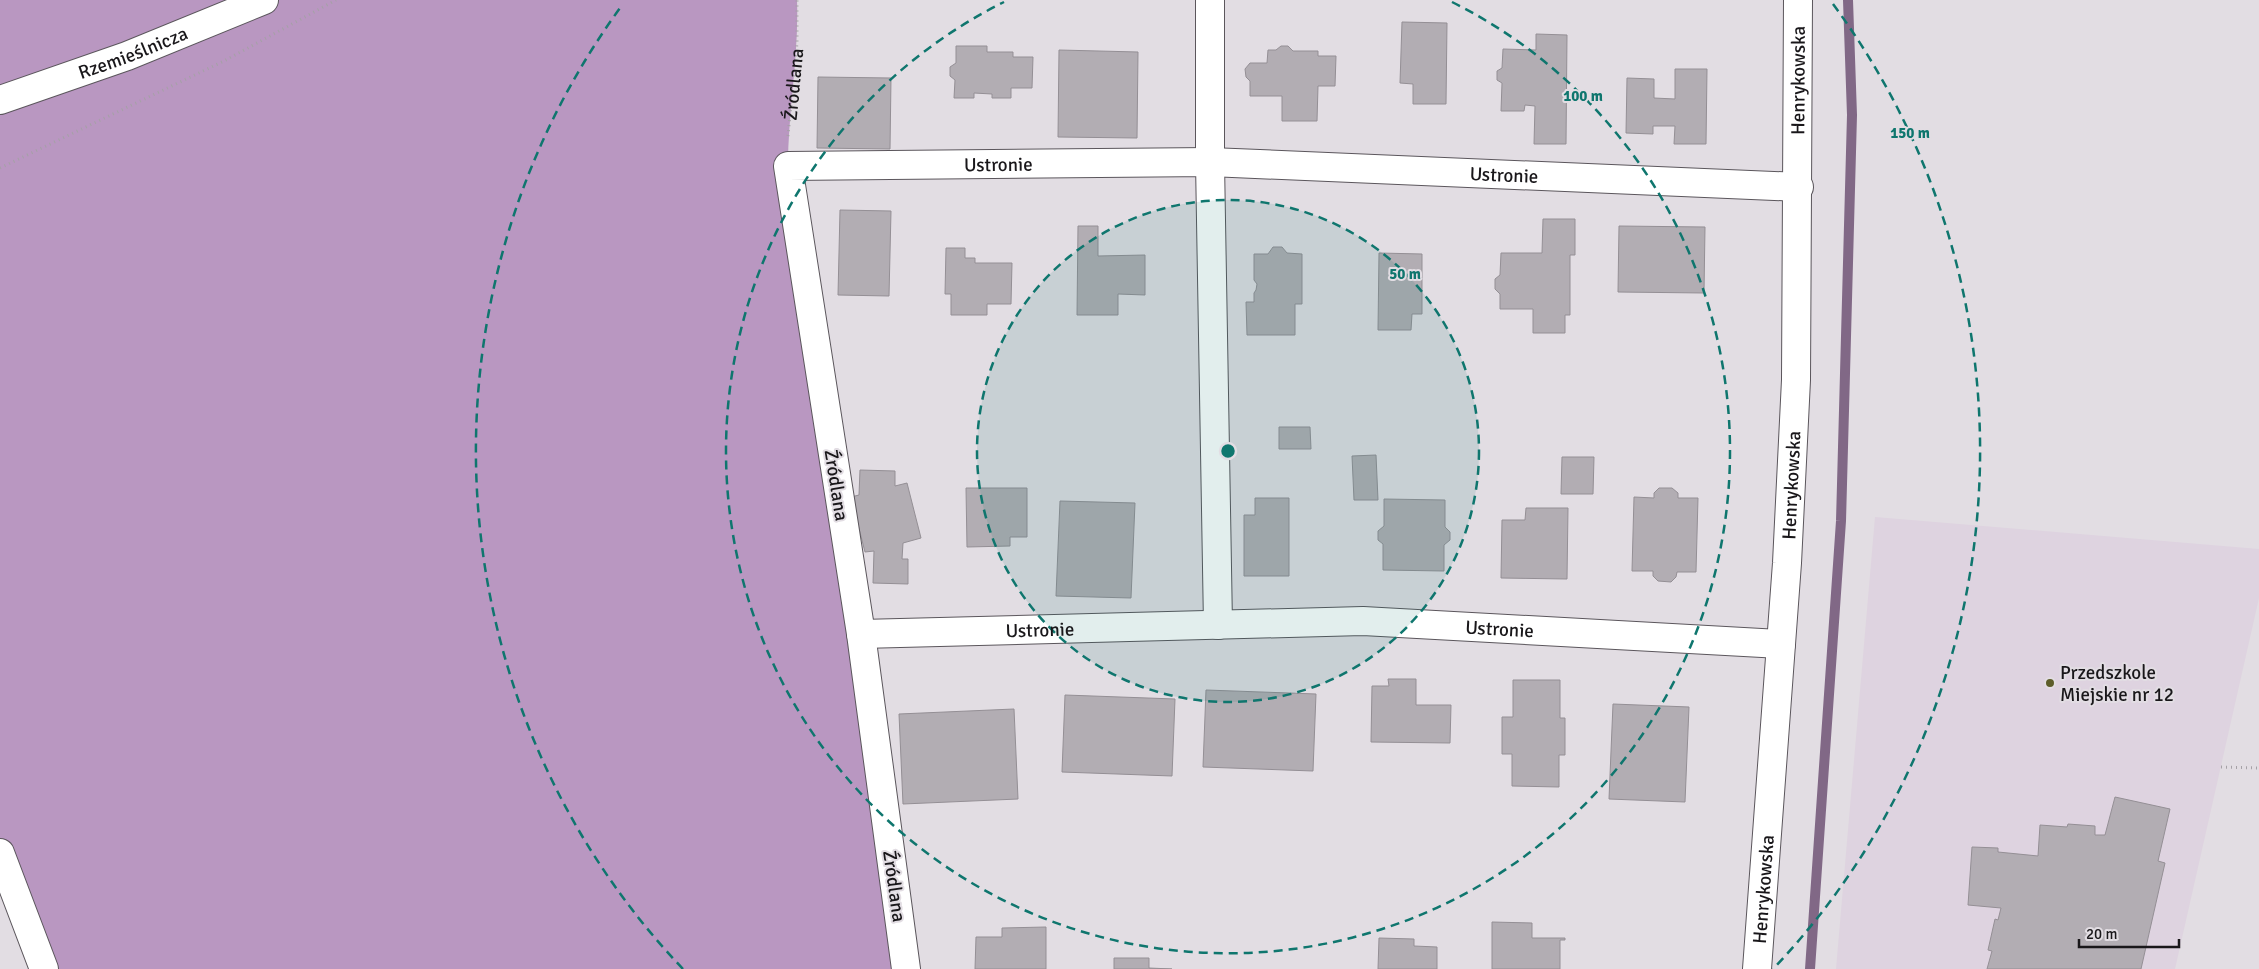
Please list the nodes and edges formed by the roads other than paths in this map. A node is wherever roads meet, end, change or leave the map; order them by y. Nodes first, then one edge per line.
1 (264, 0) edge
2 (1210, 0) edge
3 (1798, 0) edge
4 (0, 100) edge
5 (1210, 162) junction
6 (788, 166) joint
7 (1798, 187) junction
8 (1218, 625) junction
9 (861, 634) junction
10 (1781, 644) junction
11 (0, 853) edge
12 (44, 969) edge
13 (906, 969) edge
14 (1757, 969) edge

1 - 4 street, Rzemieślnicza
2 - 5 street
3 - 7 street, Henrykowska
5 - 6 street, Ustronie
5 - 7 street, Ustronie
5 - 8 street
6 - 9 street, Źródlana
7 - 10 street, Henrykowska
8 - 9 street, Ustronie
8 - 10 street, Ustronie
9 - 13 street, Źródlana
10 - 14 street, Henrykowska
11 - 12 street

